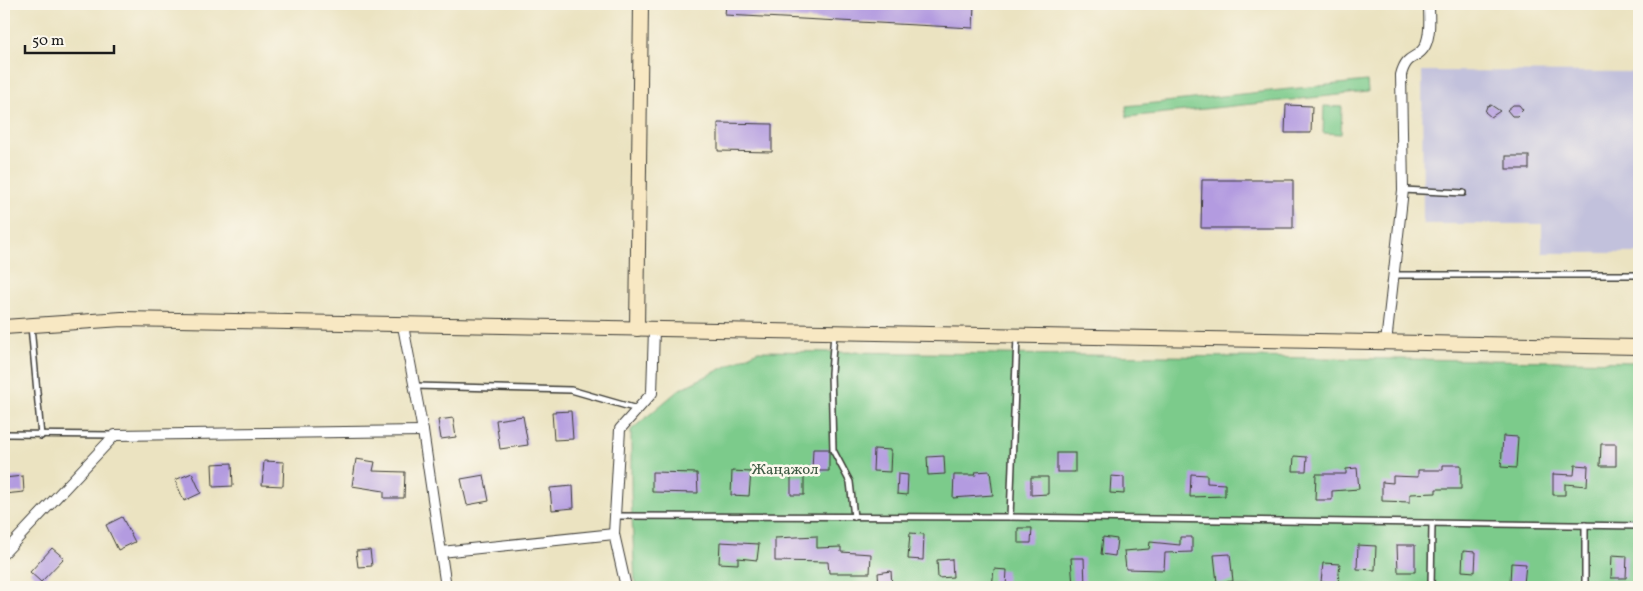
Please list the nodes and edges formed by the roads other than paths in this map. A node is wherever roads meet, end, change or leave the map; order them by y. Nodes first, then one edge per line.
1 (641, 4) edge
2 (1429, 4) edge
3 (1403, 190) junction
4 (1463, 192) dead end
5 (1393, 275) junction
6 (1639, 275) edge
7 (30, 325) junction
8 (403, 326) junction
9 (4, 327) edge
10 (637, 328) junction
11 (654, 329) junction
12 (834, 333) junction
13 (1017, 336) junction
14 (1386, 343) junction
15 (1639, 347) edge
16 (415, 386) junction
17 (638, 409) junction
18 (424, 431) junction
19 (4, 434) edge
20 (115, 434) junction
21 (41, 436) junction
22 (614, 516) junction
23 (854, 517) junction
24 (1010, 518) junction
25 (1432, 524) junction
26 (1585, 525) junction
27 (1639, 526) edge
28 (614, 534) junction
29 (441, 552) junction
30 (4, 553) edge
31 (446, 587) edge
32 (626, 587) edge
33 (1431, 587) edge
34 (1585, 587) edge

1 - 10 street
2 - 3 street
3 - 4 lane
3 - 5 street
5 - 6 lane
5 - 14 street
7 - 8 street
7 - 9 street
7 - 21 lane
8 - 10 street
8 - 16 street
10 - 11 street
11 - 12 street
11 - 17 street
12 - 13 street
12 - 23 lane
13 - 14 street
13 - 24 lane
14 - 15 street
16 - 17 lane
16 - 18 street
17 - 22 street
18 - 20 street
18 - 29 street
19 - 21 lane
20 - 21 lane
20 - 30 street
22 - 23 lane
22 - 28 street
23 - 24 lane
24 - 25 lane
25 - 26 lane
25 - 33 lane
26 - 27 lane
26 - 34 lane
28 - 29 street
28 - 32 street
29 - 31 street

